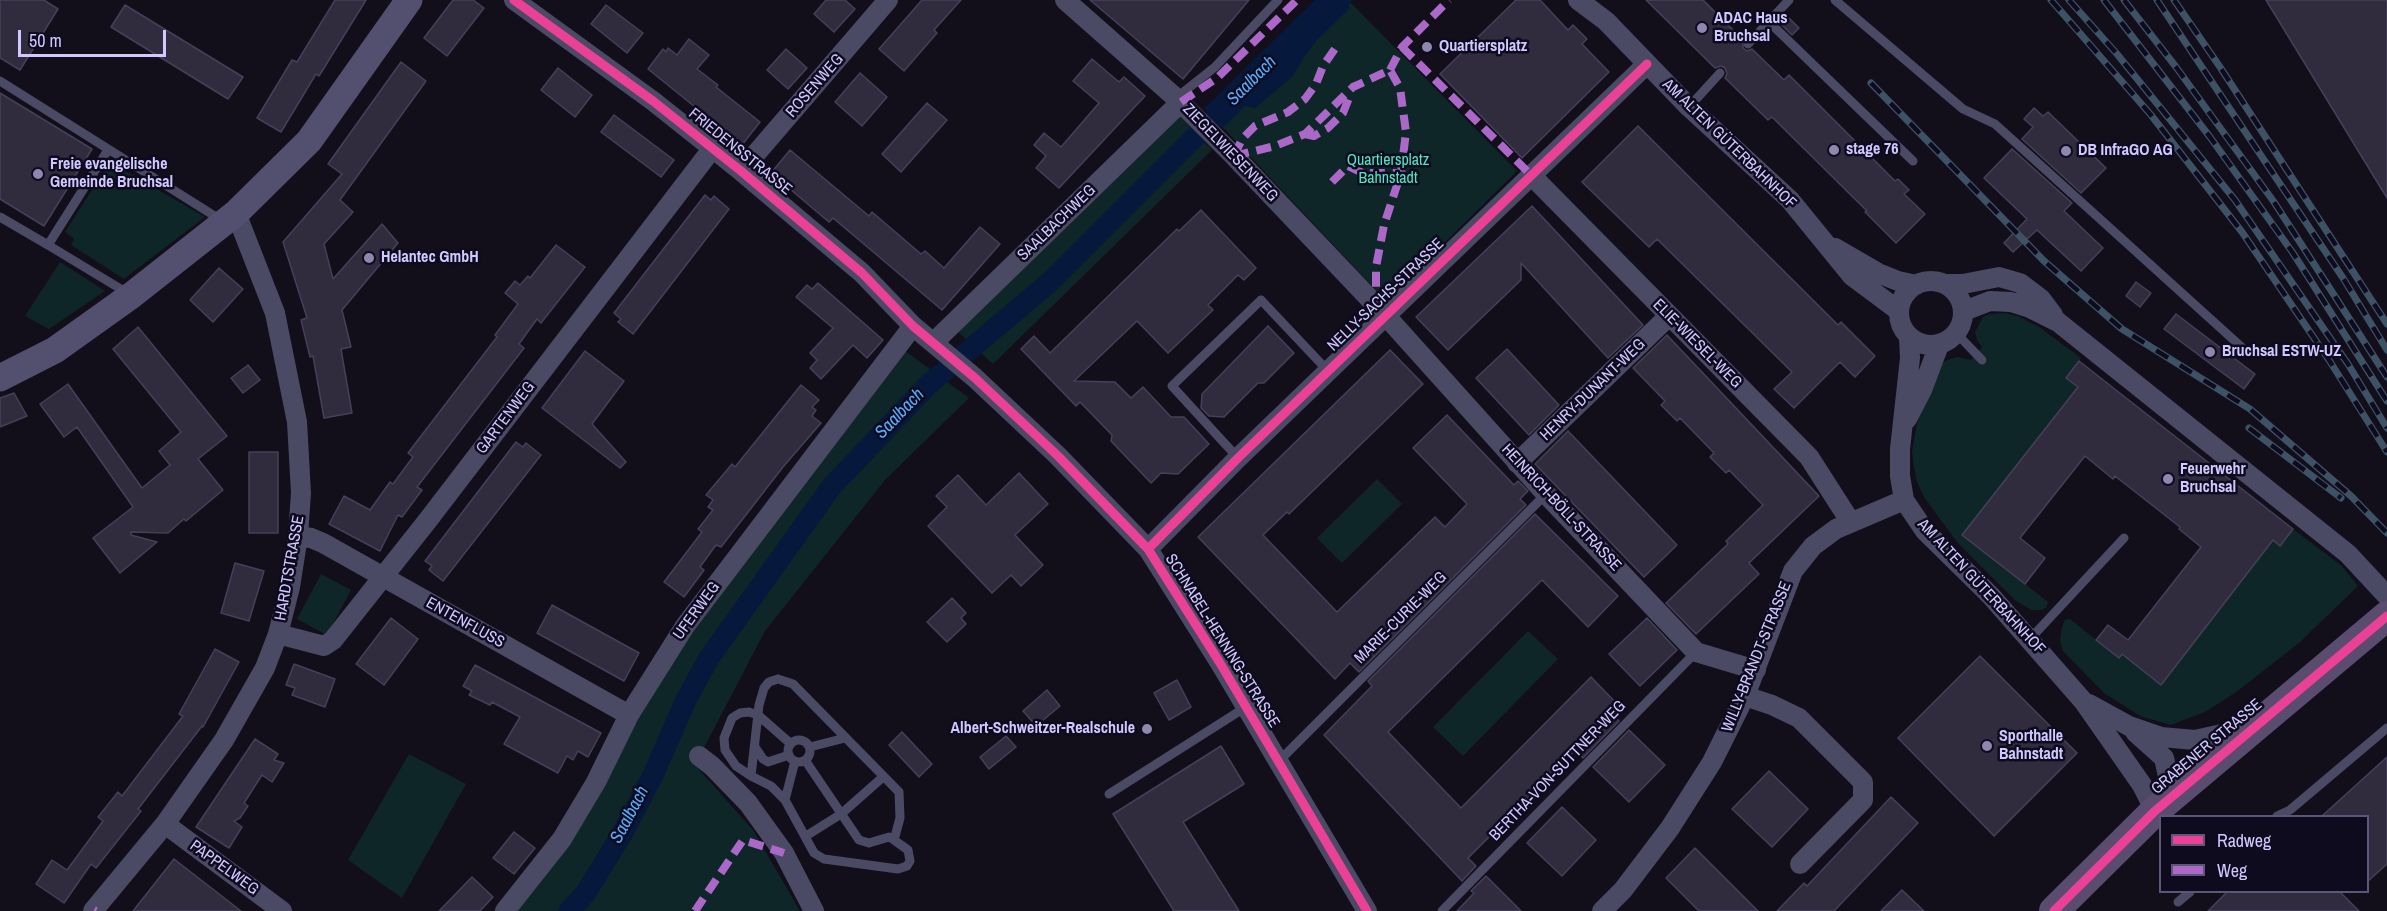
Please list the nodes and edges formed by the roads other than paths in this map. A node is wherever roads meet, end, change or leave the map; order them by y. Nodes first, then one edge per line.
1 (409, 0) edge
2 (514, 0) edge
3 (888, 0) edge
4 (1065, 0) edge
5 (1278, 0) edge
6 (1578, 0) edge
7 (1592, 0) edge
8 (1789, 0) edge
9 (1835, 0) edge
10 (1606, 21) junction
11 (1769, 21) junction
12 (1748, 44) dead end
13 (1647, 64) junction
14 (1720, 73) dead end
15 (0, 81) edge
16 (1181, 103) junction
17 (1689, 107) junction
18 (712, 148) junction
19 (108, 150) junction
20 (1913, 160) dead end
21 (741, 171) junction
22 (1532, 176) junction
23 (0, 217) edge
24 (231, 218) junction
25 (1826, 242) junction
26 (48, 245) junction
27 (1944, 284) junction
28 (1916, 285) junction
29 (132, 296) junction
30 (1899, 311) junction
31 (1964, 311) junction
32 (1386, 316) junction
33 (1669, 316) junction
34 (2058, 322) junction
35 (913, 326) junction
36 (1957, 334) junction
37 (1909, 337) junction
38 (1939, 345) junction
39 (938, 348) junction
40 (2247, 352) dead end
41 (1982, 360) dead end
42 (1329, 372) junction
43 (0, 378) edge
44 (1903, 427) junction
45 (1238, 458) junction
46 (1517, 463) junction
47 (1546, 494) junction
48 (1904, 500) junction
49 (1850, 522) junction
50 (298, 536) junction
51 (2124, 538) dead end
52 (1148, 549) junction
53 (383, 577) junction
54 (2387, 596) edge
55 (2387, 616) edge
56 (278, 634) junction
57 (2030, 639) junction
58 (1696, 652) junction
59 (1756, 670) junction
60 (1745, 696) junction
61 (2084, 702) junction
62 (1246, 707) junction
63 (629, 715) junction
64 (758, 715) junction
65 (2128, 726) junction
66 (2253, 727) junction
67 (2387, 728) edge
68 (845, 738) junction
69 (791, 744) junction
70 (755, 746) junction
71 (810, 747) junction
72 (699, 756) dead end
73 (796, 759) junction
74 (1278, 762) junction
75 (751, 776) junction
76 (883, 777) junction
77 (1109, 794) dead end
78 (785, 800) junction
79 (2155, 811) junction
80 (841, 814) junction
81 (2279, 815) edge
82 (165, 824) junction
83 (806, 836) junction
84 (894, 840) junction
85 (1800, 864) dead end
86 (2188, 893) edge
87 (2178, 902) dead end
88 (93, 911) edge
89 (282, 911) edge
90 (505, 911) edge
91 (814, 911) edge
92 (1367, 911) edge
93 (1442, 911) edge
94 (1602, 911) edge
95 (2054, 911) edge

1 - 24 main road
2 - 18 street, FRIEDENSSTRASSE
3 - 21 street, ROSENWEG
4 - 16 street, ZIEGELWIESENWEG
5 - 16 lane
6 - 10 street, AM ALTEN GÜTERBAHNHOF
7 - 10 street, AM ALTEN GÜTERBAHNHOF
8 - 11 lane
9 - 40 lane
10 - 13 street, AM ALTEN GÜTERBAHNHOF
11 - 12 lane
11 - 20 lane
13 - 17 street, AM ALTEN GÜTERBAHNHOF
13 - 22 street, NELLY-SACHS-STRASSE
14 - 17 lane
15 - 19 lane
16 - 32 street, ZIEGELWIESENWEG
16 - 39 street, SAALBACHWEG
17 - 25 street, AM ALTEN GÜTERBAHNHOF
18 - 21 street, FRIEDENSSTRASSE
18 - 53 street, GARTENWEG
19 - 24 lane
19 - 26 lane
21 - 35 street, FRIEDENSSTRASSE
22 - 32 street, NELLY-SACHS-STRASSE
22 - 33 street, ELIE-WIESEL-WEG
23 - 26 lane
24 - 29 main road
24 - 50 street, HARDTSTRASSE
25 - 28 street
25 - 30 street, AM ALTEN GÜTERBAHNHOF
26 - 29 lane
27 - 28 street
27 - 31 street
27 - 34 street
28 - 30 street
29 - 43 main road
30 - 37 street
31 - 34 street
31 - 36 street
32 - 42 street, NELLY-SACHS-STRASSE
32 - 46 street, HEINRICH-BÖLL-STRASSE
33 - 46 street, HENRY-DUNANT-WEG
33 - 49 street, ELIE-WIESEL-WEG
34 - 54 street
35 - 39 street, FRIEDENSSTRASSE
35 - 63 street, UFERWEG
36 - 38 street
36 - 41 lane
37 - 38 street
37 - 44 street, AM ALTEN GÜTERBAHNHOF
38 - 44 street
39 - 52 street, SCHNABEL-HENNING-STRASSE
42 - 45 street, NELLY-SACHS-STRASSE
42 - 45 lane
44 - 48 street, AM ALTEN GÜTERBAHNHOF
45 - 52 street, NELLY-SACHS-STRASSE
46 - 47 street, HEINRICH-BÖLL-STRASSE
47 - 58 street, HEINRICH-BÖLL-STRASSE
47 - 74 lane, MARIE-CURIE-WEG
48 - 49 street, WILLY-BRANDT-STRASSE
48 - 57 street, AM ALTEN GÜTERBAHNHOF
49 - 59 street, WILLY-BRANDT-STRASSE
50 - 53 street, ENTENFLUSS
50 - 56 street, HARDTSTRASSE
51 - 57 lane
52 - 62 street, SCHNABEL-HENNING-STRASSE
53 - 56 street, GARTENWEG
53 - 63 street, ENTENFLUSS
55 - 66 main road, GRABENER STRASSE
56 - 82 street, HARDTSTRASSE
57 - 61 street, AM ALTEN GÜTERBAHNHOF
58 - 59 street, HEINRICH-BÖLL-STRASSE
58 - 93 lane, BERTHA-VON-SUTTNER-WEG
59 - 60 street, WILLY-BRANDT-STRASSE
60 - 85 street
60 - 94 street, WILLY-BRANDT-STRASSE
61 - 65 street, AM ALTEN GÜTERBAHNHOF
61 - 79 street, AM ALTEN GÜTERBAHNHOF
62 - 74 street, SCHNABEL-HENNING-STRASSE
62 - 77 lane
63 - 90 street, UFERWEG
64 - 68 lane
64 - 69 lane
64 - 70 lane
64 - 75 lane
65 - 66 street, AM ALTEN GÜTERBAHNHOF
65 - 79 street, AM ALTEN GÜTERBAHNHOF
66 - 79 main road, GRABENER STRASSE
67 - 81 lane
68 - 71 lane
68 - 76 lane
69 - 71 lane
69 - 73 lane
70 - 73 lane
70 - 75 lane
71 - 73 lane
72 - 91 street
73 - 78 lane
73 - 80 lane
74 - 92 street, SCHNABEL-HENNING-STRASSE
75 - 78 lane
76 - 80 lane
76 - 84 lane
78 - 83 lane
79 - 95 main road, GRABENER STRASSE
80 - 83 lane
80 - 84 lane
82 - 88 street, HARDTSTRASSE
82 - 89 street, PAPPELWEG
83 - 84 lane
86 - 87 lane

